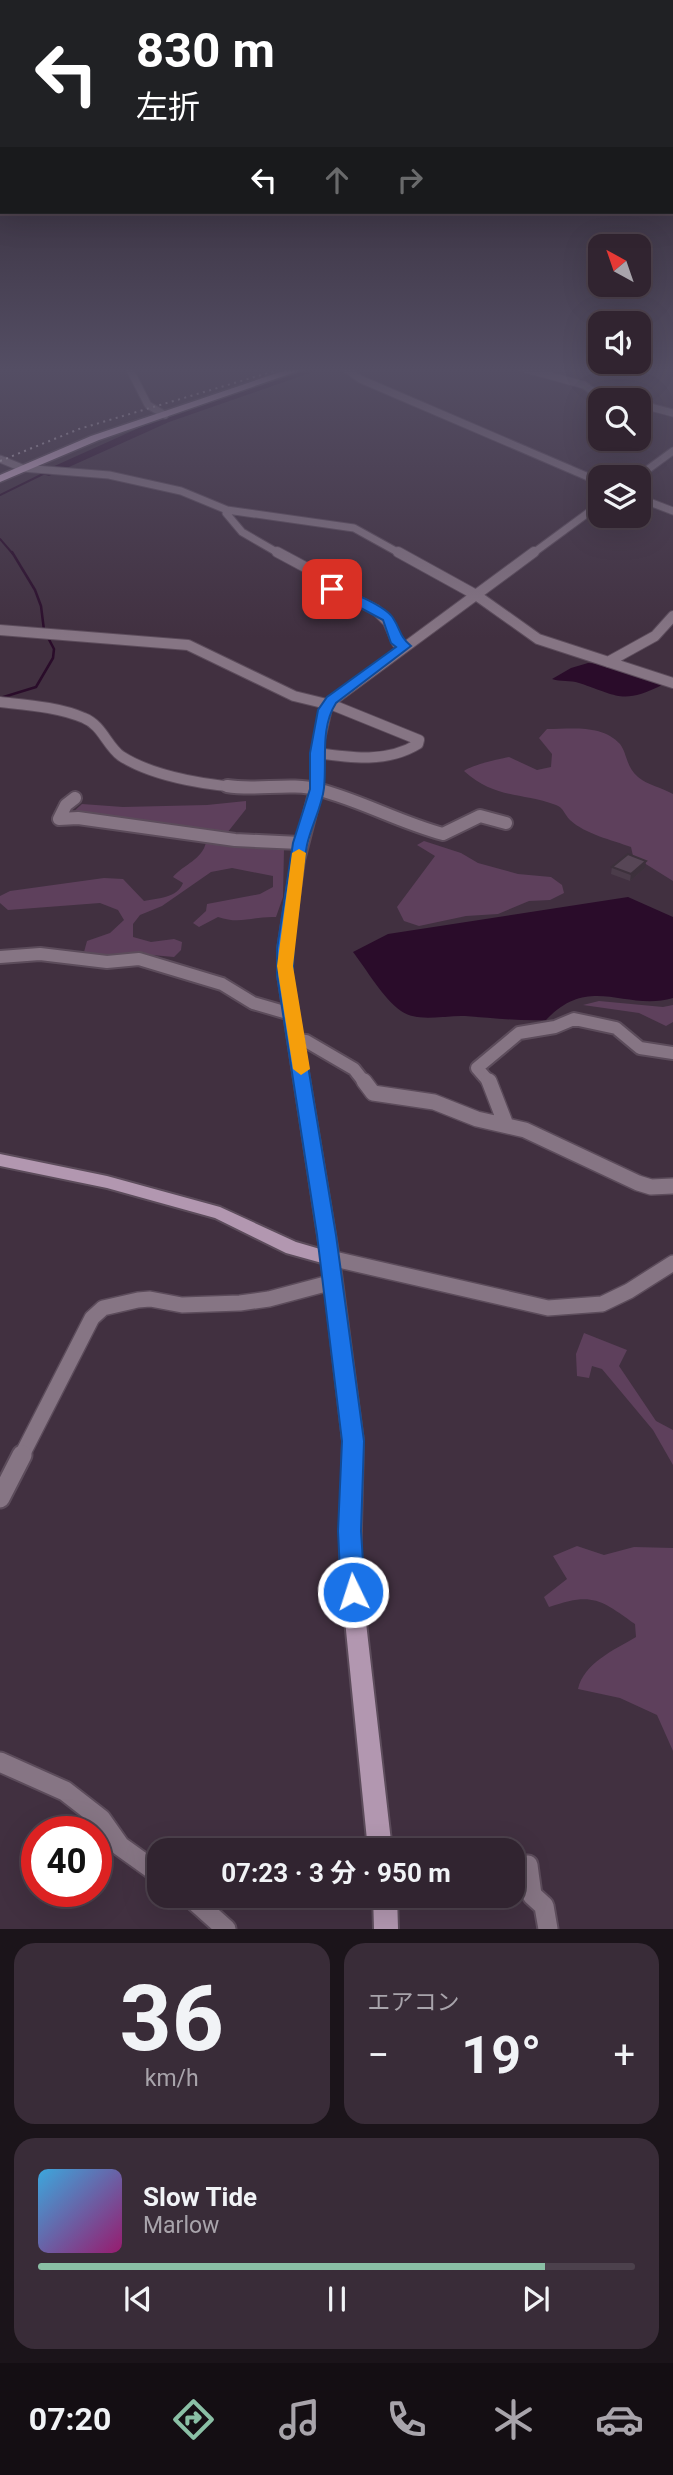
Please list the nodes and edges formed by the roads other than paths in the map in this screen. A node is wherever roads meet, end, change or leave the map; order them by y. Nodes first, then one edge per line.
1 (46, 458) edge
2 (544, 458) edge
3 (0, 459) edge
4 (22, 468) junction
5 (588, 477) edge
6 (0, 479) edge
7 (651, 503) edge
8 (228, 510) junction
9 (673, 511) edge
10 (588, 513) edge
11 (476, 595) junction
12 (673, 616) edge
13 (0, 631) edge
14 (405, 646) junction
15 (608, 662) junction
16 (673, 683) edge
17 (0, 702) edge
18 (328, 704) junction
19 (317, 753) junction
20 (317, 789) junction
21 (75, 798) dead end
22 (506, 823) dead end
23 (300, 843) junction
24 (298, 860) joint
25 (0, 957) edge
26 (291, 1014) junction
27 (297, 1040) junction
28 (673, 1053) edge
29 (506, 1125) junction
30 (0, 1160) edge
31 (673, 1186) edge
32 (330, 1258) junction
33 (673, 1263) edge
34 (333, 1282) junction
35 (0, 1498) edge
36 (0, 1762) edge
37 (379, 1838) edge
38 (147, 1865) edge
39 (528, 1865) dead end
40 (203, 1908) edge
41 (385, 1908) edge
42 (226, 1929) edge
43 (386, 1929) edge
44 (548, 1929) edge

1 - 4 main road
2 - 5 street
3 - 4 street
4 - 6 main road
4 - 8 street
7 - 9 street
8 - 11 street
8 - 14 street
10 - 11 street
11 - 14 street
11 - 15 street
12 - 15 street
13 - 18 street
14 - 18 street
15 - 16 street
17 - 20 street
18 - 19 street
18 - 19 street
19 - 20 street
20 - 22 street
20 - 23 street
21 - 23 street
23 - 24 street
24 - 26 street
25 - 26 street
26 - 27 street
27 - 29 street
27 - 32 street
28 - 29 street
29 - 31 street
30 - 32 street
32 - 33 street
32 - 34 street
34 - 35 street
34 - 37 street
36 - 38 street
39 - 44 street
40 - 42 street
41 - 43 street

